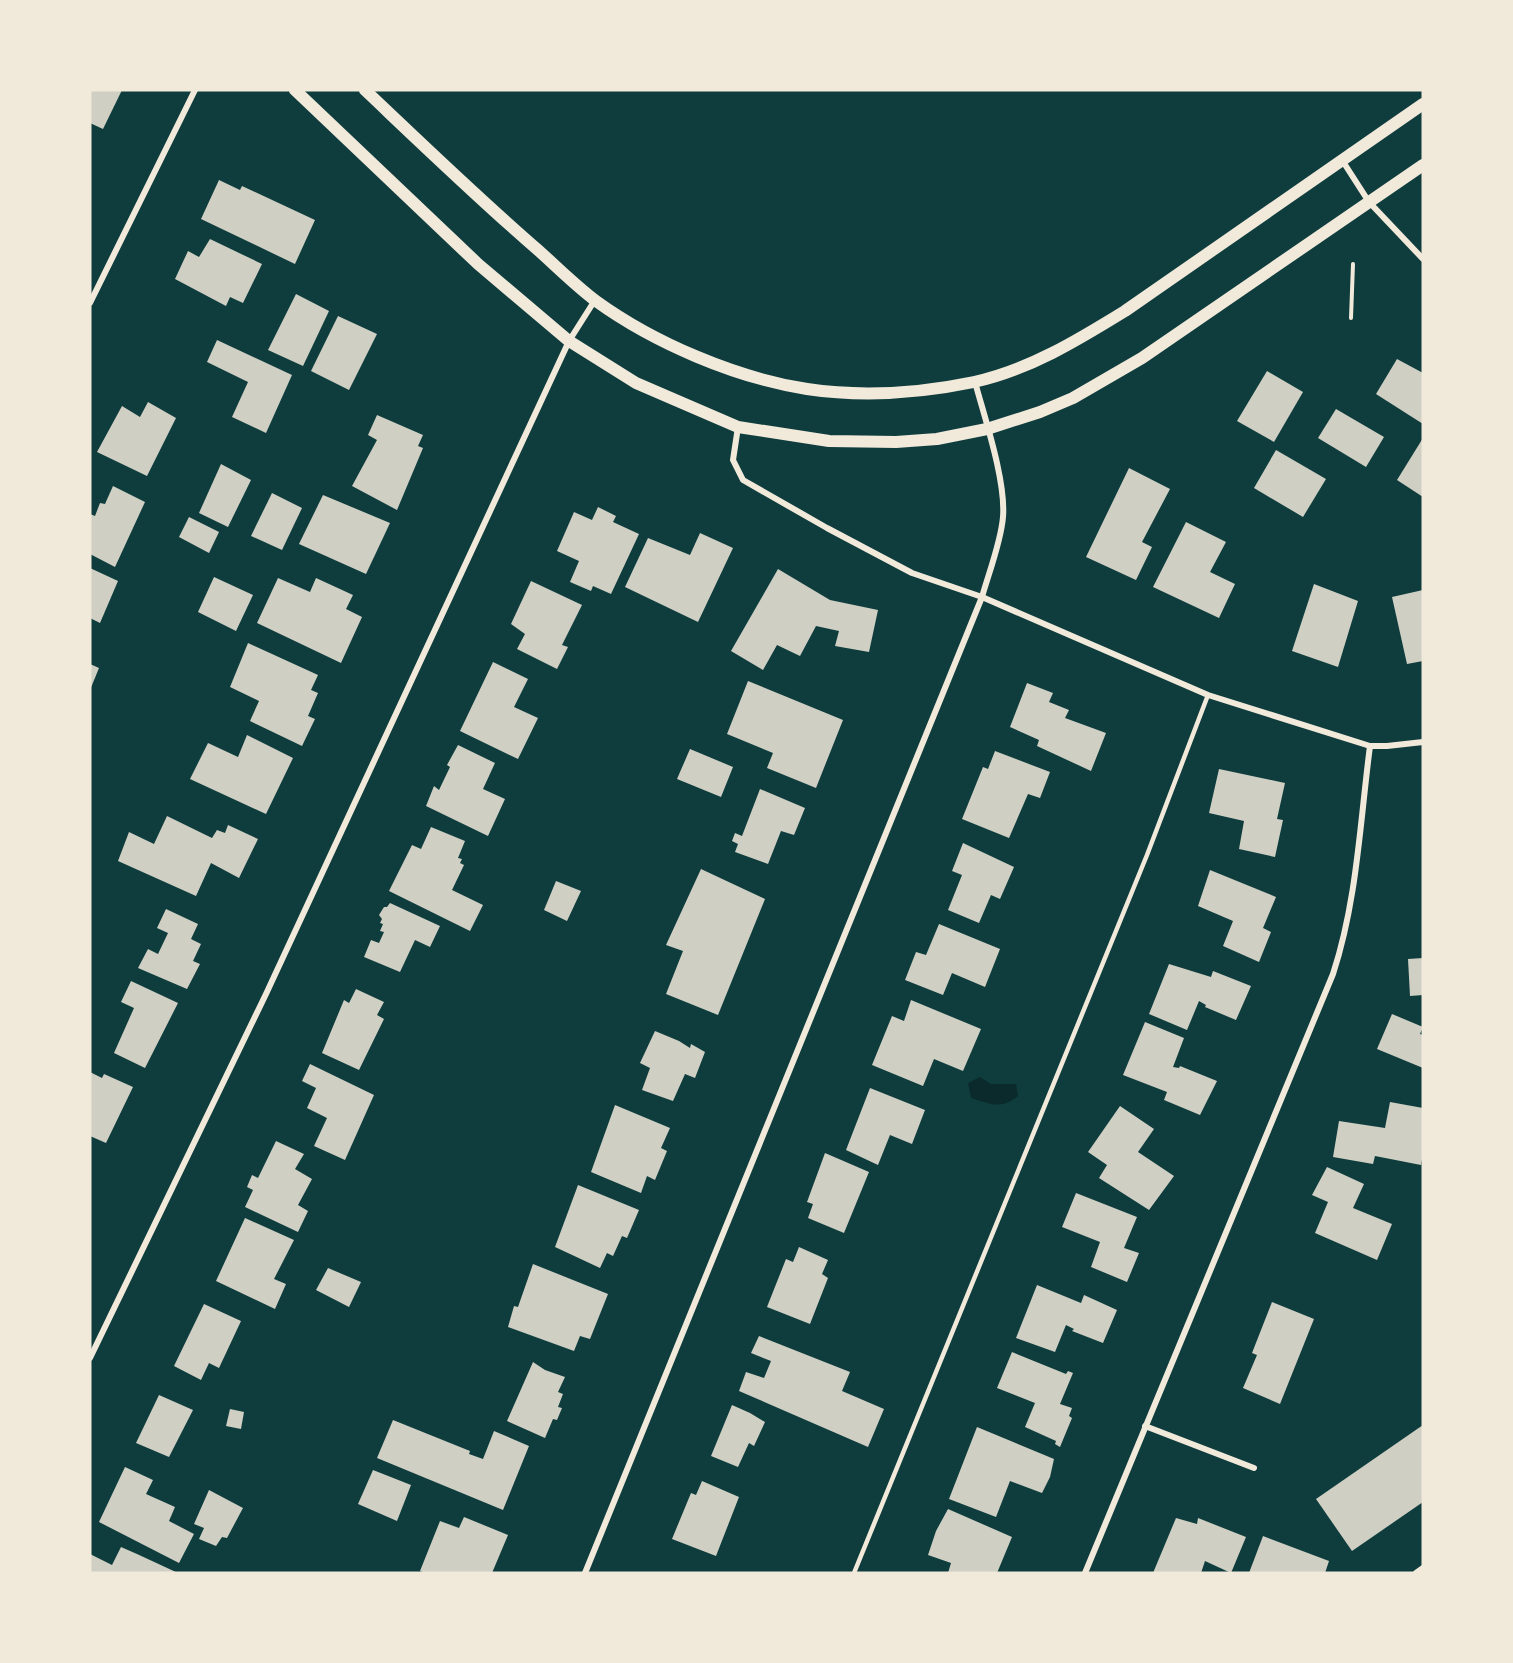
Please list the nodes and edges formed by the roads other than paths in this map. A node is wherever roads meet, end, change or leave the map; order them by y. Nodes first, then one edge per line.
1 (195, 90) edge
2 (295, 90) edge
3 (366, 90) edge
4 (1423, 104) edge
5 (1342, 160) junction
6 (1423, 165) edge
7 (1369, 202) junction
8 (1423, 259) edge
9 (595, 300) junction
10 (90, 303) edge
11 (569, 341) junction
12 (975, 382) junction
13 (738, 427) junction
14 (987, 429) junction
15 (982, 597) junction
16 (1208, 695) junction
17 (1423, 742) edge
18 (1370, 746) junction
19 (90, 1358) edge
20 (1145, 1426) junction
21 (1254, 1468) dead end
22 (1423, 1568) edge
23 (585, 1573) edge
24 (854, 1573) edge
25 (1085, 1573) edge
26 (1416, 1573) edge

1 - 10 street
2 - 11 main road
3 - 9 main road
4 - 5 main road
5 - 7 street
5 - 12 main road
6 - 7 main road
7 - 8 street
7 - 14 main road
9 - 11 street
9 - 12 main road
11 - 13 main road
11 - 19 street
12 - 14 street
13 - 14 main road
13 - 15 street
14 - 15 street
15 - 16 street
15 - 23 street
16 - 18 street
16 - 24 lane
17 - 18 street
18 - 20 street
20 - 21 street
20 - 25 street
22 - 26 street

